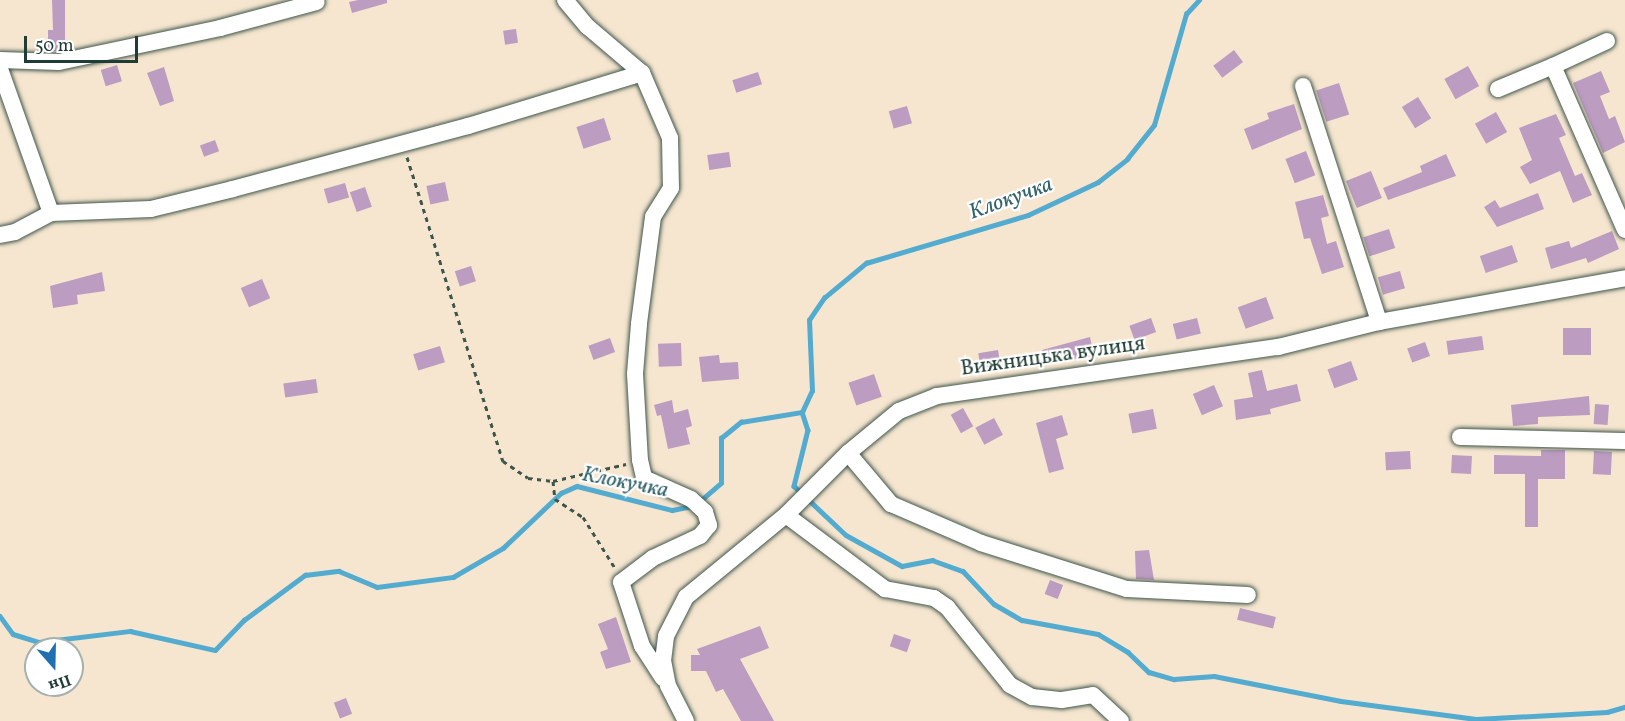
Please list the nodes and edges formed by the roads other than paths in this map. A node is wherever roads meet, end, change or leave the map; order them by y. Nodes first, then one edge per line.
1 (565, 0) edge
2 (317, 2) dead end
3 (1607, 41) dead end
4 (0, 60) edge
5 (1553, 66) junction
6 (0, 69) edge
7 (642, 73) junction
8 (1303, 86) dead end
9 (1498, 89) dead end
10 (51, 213) junction
11 (1625, 230) edge
12 (0, 235) edge
13 (1625, 278) edge
14 (1379, 322) junction
15 (1460, 436) dead end
16 (1625, 441) edge
17 (848, 453) junction
18 (791, 511) junction
19 (1248, 595) dead end
20 (668, 686) junction
21 (686, 721) edge
22 (1121, 721) edge

1 - 7 street
2 - 4 street
3 - 5 street
5 - 9 street
5 - 11 street
6 - 10 street
7 - 10 street
7 - 20 street
8 - 14 street
10 - 12 street
13 - 14 street, Вижницька вулиця
14 - 17 street, Вижницька вулиця
15 - 16 street
17 - 18 street, Вижницька вулиця
17 - 19 street
18 - 20 street, Вижницька вулиця
18 - 22 street
20 - 21 street, Вижницька вулиця

